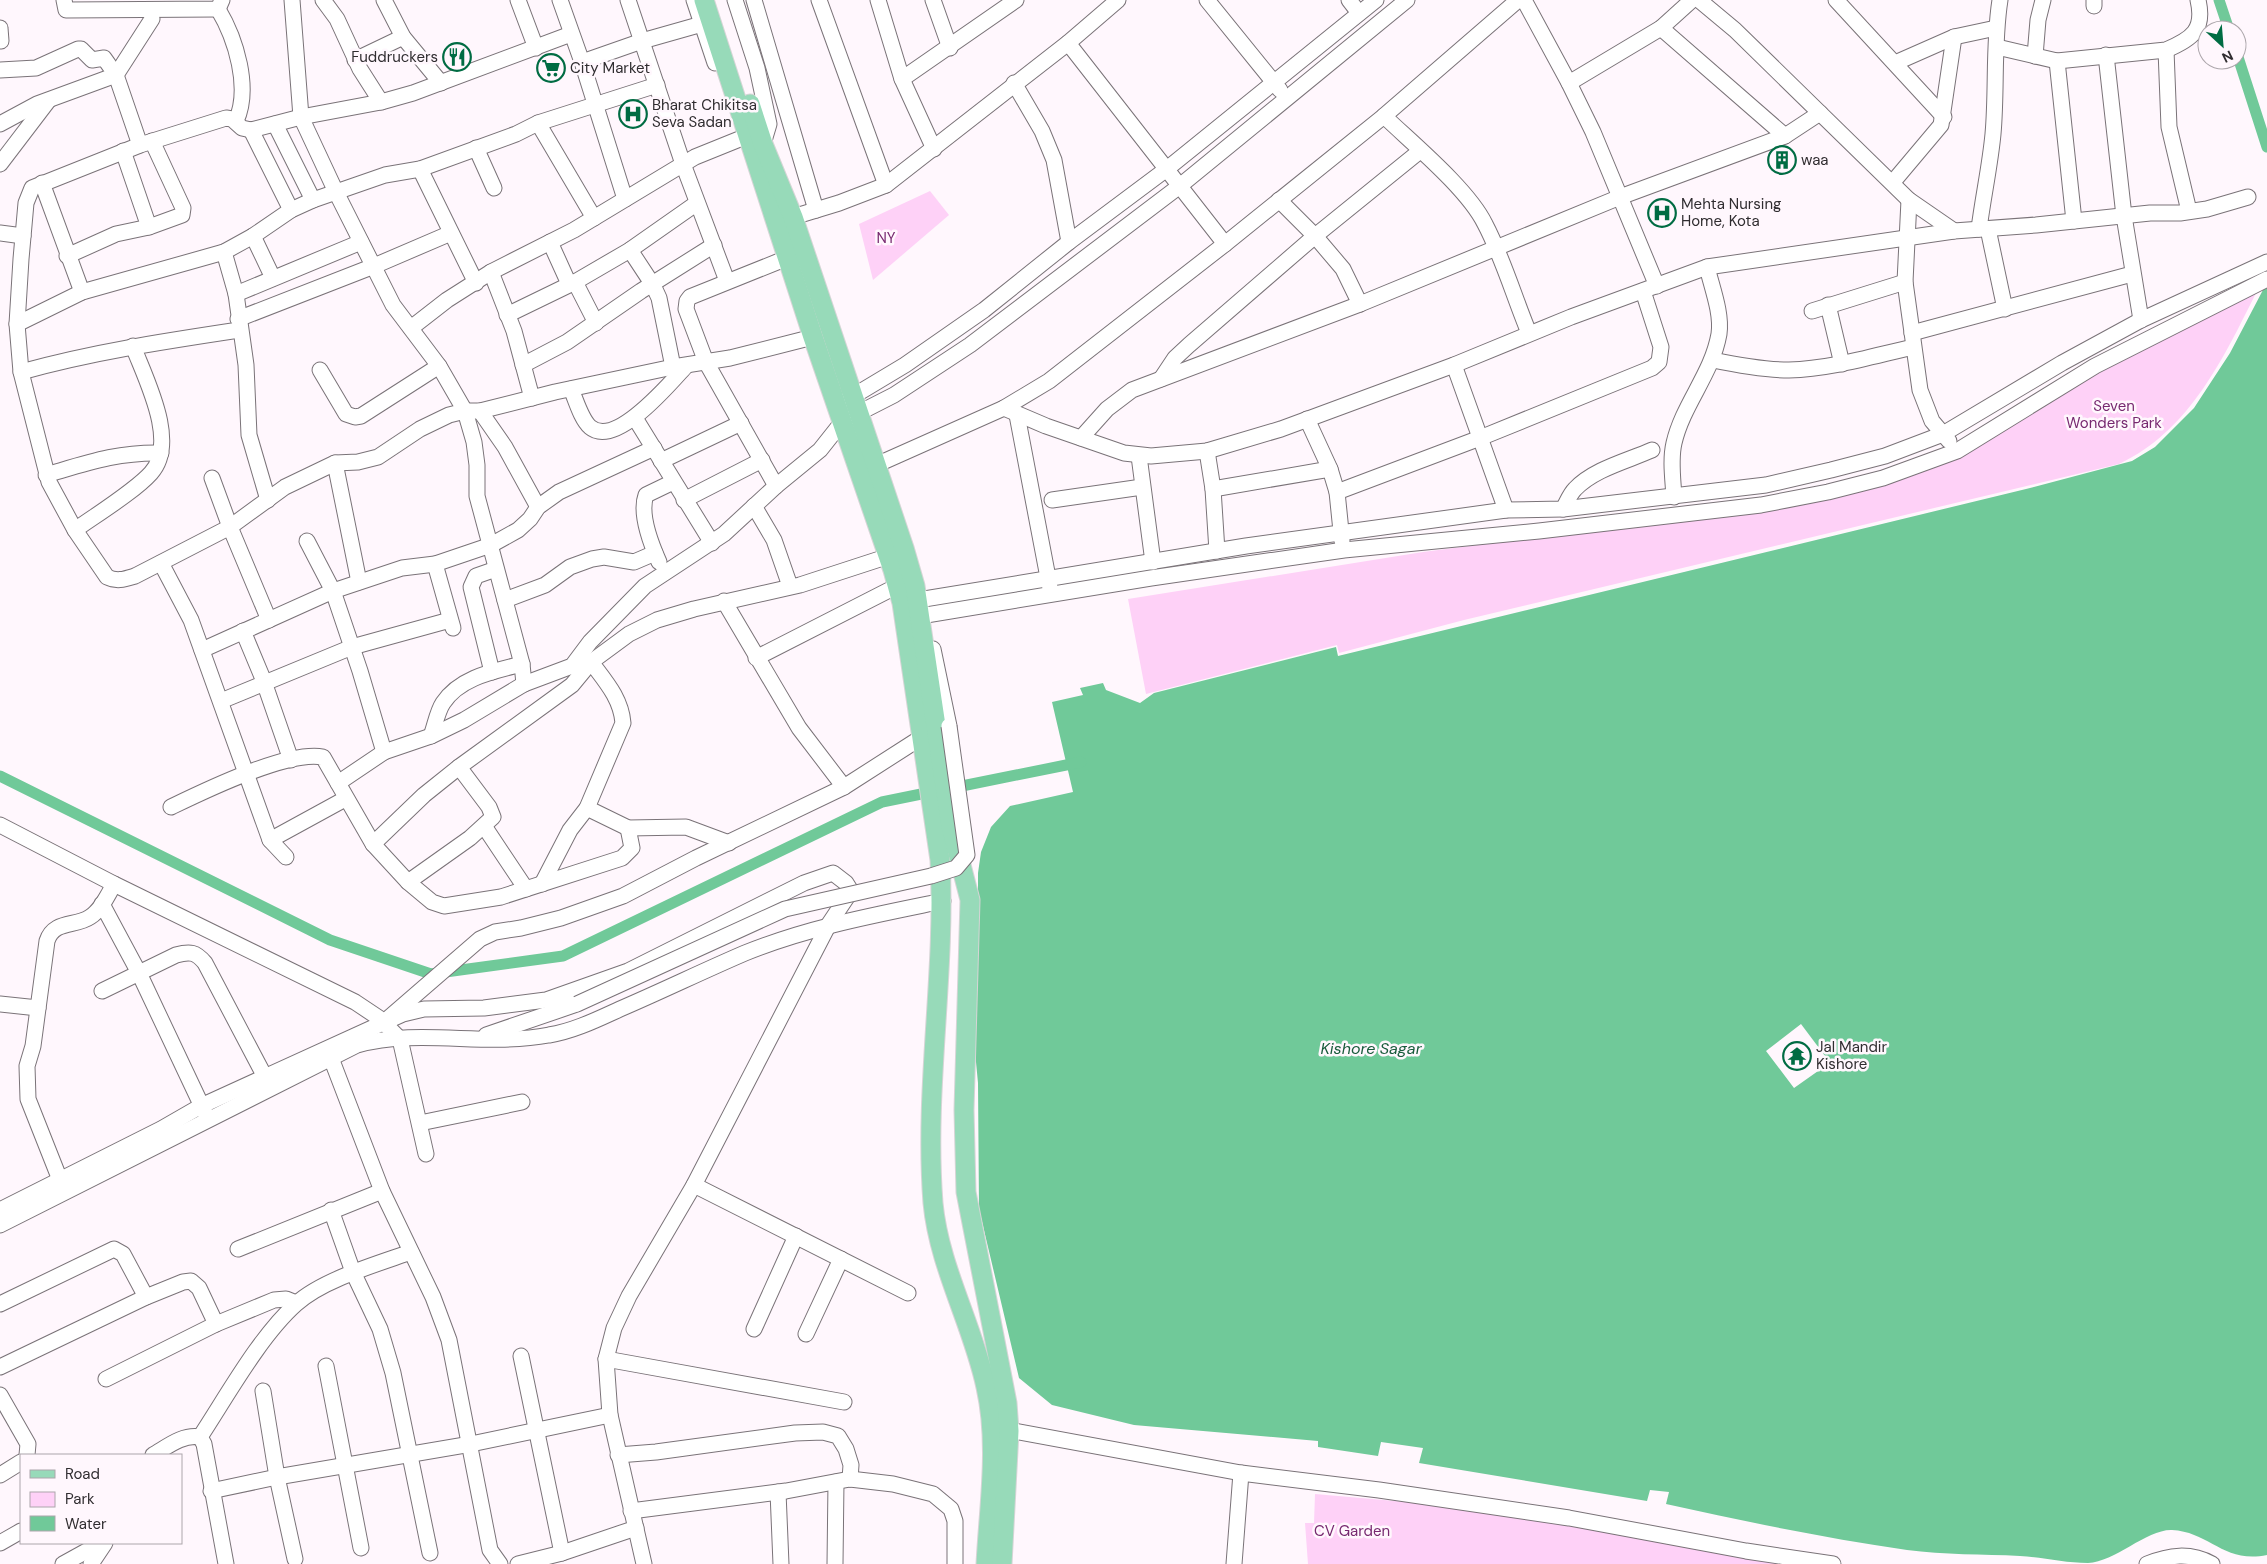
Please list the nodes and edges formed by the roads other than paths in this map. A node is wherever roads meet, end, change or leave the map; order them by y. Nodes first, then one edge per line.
1 (64, 0) edge
2 (292, 0) edge
3 (323, 0) edge
4 (384, 0) edge
5 (518, 0) edge
6 (560, 0) edge
7 (628, 0) edge
8 (694, 0) edge
9 (704, 0) edge
10 (717, 0) edge
11 (819, 0) edge
12 (878, 0) edge
13 (933, 0) edge
14 (1016, 0) edge
15 (1118, 0) edge
16 (1207, 0) edge
17 (1349, 0) edge
18 (1376, 0) edge
19 (1407, 0) edge
20 (1518, 0) edge
21 (1524, 0) edge
22 (1692, 0) edge
23 (1699, 0) edge
24 (1836, 0) edge
25 (2000, 0) edge
26 (2043, 0) edge
27 (2198, 0) edge
28 (758, 1) edge
29 (220, 5) edge
30 (737, 5) edge
31 (1359, 13) junction
32 (152, 18) dead end
33 (702, 24) junction
34 (0, 28) edge
35 (1661, 28) junction
36 (1996, 28) junction
37 (571, 34) junction
38 (1954, 37) junction
39 (403, 38) junction
40 (1, 41) edge
41 (642, 41) junction
42 (1068, 43) junction
43 (1997, 47) junction
44 (536, 48) junction
45 (950, 48) junction
46 (2166, 50) junction
47 (2106, 55) junction
48 (2035, 56) junction
49 (355, 60) junction
50 (2057, 61) junction
51 (582, 62) junction
52 (1895, 63) junction
53 (0, 70) edge
54 (116, 75) junction
55 (902, 79) junction
56 (1569, 82) junction
57 (441, 83) junction
58 (1014, 83) junction
59 (1275, 84) junction
60 (657, 85) junction
61 (1286, 97) junction
62 (49, 100) junction
63 (381, 102) junction
64 (595, 104) junction
65 (745, 108) junction
66 (1820, 113) junction
67 (1384, 116) junction
68 (301, 117) junction
69 (1944, 117) junction
70 (236, 121) junction
71 (538, 123) junction
72 (0, 124) edge
73 (275, 124) junction
74 (251, 130) junction
75 (1785, 136) junction
76 (752, 137) junction
77 (146, 143) junction
78 (476, 148) junction
79 (934, 149) junction
80 (122, 151) junction
81 (1420, 151) junction
82 (0, 164) edge
83 (683, 164) junction
84 (1168, 168) junction
85 (420, 169) junction
86 (1893, 182) junction
87 (42, 183) junction
88 (886, 185) junction
89 (1181, 185) junction
90 (494, 188) dead end
91 (336, 192) junction
92 (1620, 197) junction
93 (2248, 198) dead end
94 (625, 199) junction
95 (313, 200) junction
96 (1279, 200) junction
97 (1909, 200) junction
98 (697, 203) junction
99 (291, 210) junction
100 (816, 210) junction
101 (2189, 211) junction
102 (2124, 216) junction
103 (792, 217) junction
104 (594, 218) junction
105 (2074, 221) junction
106 (149, 227) junction
107 (1983, 229) junction
108 (1954, 230) junction
109 (0, 233) edge
110 (451, 233) junction
111 (23, 236) junction
112 (253, 236) junction
113 (1315, 236) junction
114 (1906, 237) junction
115 (361, 242) junction
116 (550, 242) junction
117 (1069, 242) junction
118 (1225, 244) junction
119 (714, 245) junction
120 (630, 250) junction
121 (1496, 250) junction
122 (224, 252) junction
123 (67, 256) junction
124 (787, 258) junction
125 (2267, 262) edge
126 (374, 266) junction
127 (1707, 267) junction
128 (491, 272) junction
129 (2132, 274) junction
130 (274, 278) junction
131 (2263, 280) edge
132 (728, 281) junction
133 (1905, 282) junction
134 (476, 283) junction
135 (572, 283) junction
136 (653, 285) junction
137 (1650, 289) junction
138 (82, 292) junction
139 (236, 294) junction
140 (1360, 304) junction
141 (1828, 305) junction
142 (2005, 309) junction
143 (1812, 311) dead end
144 (507, 315) junction
145 (2141, 320) junction
146 (596, 323) junction
147 (17, 324) junction
148 (239, 324) junction
149 (412, 328) junction
150 (1529, 333) junction
151 (813, 337) junction
152 (1912, 340) junction
153 (133, 346) junction
154 (1712, 360) junction
155 (706, 362) junction
156 (523, 364) junction
157 (1842, 364) junction
158 (1454, 365) junction
159 (439, 366) junction
160 (679, 366) junction
161 (320, 370) dead end
162 (21, 372) junction
163 (1161, 379) junction
164 (571, 388) junction
165 (532, 398) junction
166 (848, 409) junction
167 (464, 411) junction
168 (480, 411) junction
169 (1011, 411) junction
170 (635, 418) junction
171 (1307, 419) junction
172 (741, 423) junction
173 (1942, 434) junction
174 (1081, 438) junction
175 (1480, 438) junction
176 (1652, 450) dead end
177 (1206, 451) junction
178 (1957, 451) junction
179 (161, 453) junction
180 (657, 454) junction
181 (1139, 456) junction
182 (762, 460) junction
183 (335, 463) junction
184 (876, 465) junction
185 (1330, 469) junction
186 (46, 475) junction
187 (212, 478) dead end
188 (673, 482) junction
189 (776, 486) junction
190 (1142, 487) junction
191 (1213, 489) junction
192 (1336, 492) junction
193 (1674, 496) junction
194 (268, 500) junction
195 (684, 500) junction
196 (1052, 500) dead end
197 (754, 506) junction
198 (538, 507) junction
199 (1564, 509) junction
200 (1506, 510) junction
201 (230, 527) junction
202 (75, 530) junction
203 (1341, 533) junction
204 (307, 541) dead end
205 (712, 543) junction
206 (491, 545) junction
207 (1344, 550) junction
208 (1216, 551) junction
209 (655, 553) junction
210 (889, 556) junction
211 (1153, 562) junction
212 (161, 563) junction
213 (436, 564) junction
214 (496, 569) junction
215 (664, 572) junction
216 (1048, 579) junction
217 (359, 582) junction
218 (790, 586) junction
219 (333, 591) junction
220 (1051, 594) junction
221 (505, 600) junction
222 (724, 601) junction
223 (910, 609) junction
224 (269, 620) junction
225 (243, 631) junction
226 (352, 648) junction
227 (202, 650) junction
228 (756, 658) junction
229 (591, 662) junction
230 (522, 664) junction
231 (577, 670) junction
232 (492, 672) junction
233 (264, 682) junction
234 (524, 684) junction
235 (221, 702) junction
236 (431, 736) junction
237 (928, 743) junction
238 (384, 752) junction
239 (291, 760) junction
240 (459, 767) junction
241 (247, 774) junction
242 (338, 783) junction
243 (844, 788) junction
244 (345, 799) junction
245 (171, 806) dead end
246 (587, 808) junction
247 (0, 826) edge
248 (484, 826) junction
249 (628, 828) junction
250 (944, 828) junction
251 (270, 840) junction
252 (729, 843) junction
253 (373, 844) junction
254 (286, 857) dead end
255 (408, 882) junction
256 (114, 884) junction
257 (542, 884) junction
258 (526, 889) junction
259 (943, 901) junction
260 (102, 904) junction
261 (829, 924) junction
262 (138, 973) junction
263 (102, 991) dead end
264 (0, 1004) edge
265 (38, 1008) junction
266 (383, 1023) junction
267 (400, 1039) junction
268 (478, 1039) junction
269 (331, 1058) junction
270 (265, 1077) junction
271 (522, 1102) dead end
272 (204, 1112) junction
273 (420, 1123) junction
274 (426, 1154) dead end
275 (694, 1185) junction
276 (63, 1186) junction
277 (382, 1191) junction
278 (0, 1210) edge
279 (331, 1210) junction
280 (0, 1225) edge
281 (796, 1236) junction
282 (238, 1249) dead end
283 (411, 1252) junction
284 (841, 1259) junction
285 (353, 1272) junction
286 (908, 1294) dead end
287 (146, 1297) junction
288 (0, 1304) edge
289 (296, 1304) junction
290 (216, 1324) junction
291 (754, 1329) dead end
292 (806, 1334) dead end
293 (521, 1356) dead end
294 (606, 1359) junction
295 (326, 1366) dead end
296 (0, 1367) edge
297 (106, 1379) dead end
298 (263, 1391) dead end
299 (0, 1395) edge
300 (844, 1402) dead end
301 (610, 1415) junction
302 (5, 1416) edge
303 (1001, 1429) junction
304 (536, 1430) junction
305 (200, 1437) junction
306 (471, 1444) junction
307 (27, 1454) edge
308 (155, 1454) edge
309 (411, 1454) junction
310 (618, 1454) junction
311 (20, 1463) edge
312 (345, 1466) junction
313 (1241, 1474) junction
314 (0, 1475) edge
315 (278, 1477) junction
316 (843, 1480) junction
317 (211, 1491) junction
318 (778, 1492) junction
319 (631, 1511) junction
320 (636, 1528) junction
321 (20, 1532) edge
322 (0, 1543) edge
323 (99, 1544) edge
324 (104, 1544) edge
325 (361, 1548) dead end
326 (430, 1553) dead end
327 (562, 1553) junction
328 (295, 1559) dead end
329 (63, 1564) edge
330 (91, 1564) edge
331 (226, 1564) edge
332 (500, 1564) edge
333 (518, 1564) edge
334 (644, 1564) edge
335 (781, 1564) edge
336 (835, 1564) edge
337 (954, 1564) edge
338 (986, 1564) edge
339 (1002, 1564) edge
340 (1234, 1564) edge
341 (1833, 1564) edge
342 (2147, 1564) edge
343 (2212, 1564) edge

1 - 29 street
2 - 68 street
3 - 49 street
4 - 39 street
5 - 44 street
6 - 37 street
7 - 41 street
8 - 33 street
9 - 65 main road
10 - 65 main road
11 - 88 street
12 - 55 street
13 - 45 street
14 - 45 street
15 - 42 street
16 - 59 street
17 - 31 street
18 - 31 street
19 - 61 street
20 - 67 street
21 - 56 street
22 - 35 street
23 - 66 street
24 - 52 street
25 - 36 street
26 - 48 street
27 - 46 street
28 - 30 street
28 - 100 street
29 - 70 street
30 - 76 street
31 - 59 street
32 - 54 street
33 - 41 street
33 - 76 street
34 - 40 street
35 - 56 street
35 - 75 street
36 - 38 street
36 - 43 street
37 - 44 street
37 - 51 street
38 - 52 street
38 - 69 street
39 - 49 street
39 - 57 street
41 - 51 street
41 - 60 street
42 - 58 street
42 - 84 street
43 - 48 street
43 - 107 street
44 - 57 street
45 - 55 street
46 - 47 street
46 - 101 street
47 - 50 street
47 - 102 street
48 - 50 street
49 - 63 street
50 - 105 street
51 - 64 street
52 - 69 street
53 - 54 street
54 - 62 street
54 - 77 street
55 - 79 street
56 - 92 street
57 - 63 street
58 - 79 street
58 - 117 street
59 - 61 street
59 - 84 street
60 - 64 street
60 - 83 street
61 - 89 street
62 - 72 street
62 - 82 street
63 - 68 street
64 - 71 street
64 - 94 street
65 - 76 main road
66 - 75 street
66 - 86 street
67 - 81 street
67 - 96 street
68 - 73 street
68 - 91 street
69 - 86 street
70 - 74 street
70 - 77 street
71 - 78 street
71 - 104 street
73 - 74 street
73 - 95 street
74 - 99 street
75 - 92 street
76 - 83 street
76 - 103 main road
76 - 124 main road
77 - 80 street
77 - 106 street
78 - 85 street
78 - 90 street
79 - 88 street
80 - 87 street
80 - 106 street
81 - 113 street
81 - 121 street
83 - 94 street
83 - 98 street
84 - 89 street
84 - 117 street
85 - 91 street
85 - 110 street
86 - 97 street
87 - 111 street
87 - 123 street
88 - 100 street
89 - 118 street
89 - 166 street
91 - 95 street
91 - 115 street
92 - 121 street
92 - 137 street
93 - 101 street
94 - 104 street
95 - 99 street
96 - 113 street
96 - 118 street
97 - 108 street
97 - 114 street
98 - 119 street
98 - 120 street
99 - 112 street
100 - 103 street
101 - 102 street
102 - 105 street
102 - 129 street
103 - 166 main road
104 - 116 street
105 - 107 street
106 - 123 street
107 - 108 street
107 - 142 street
108 - 114 street
109 - 111 street
110 - 126 street
110 - 134 street
111 - 147 street
112 - 122 street
112 - 130 street
113 - 140 street
113 - 163 street
114 - 127 street
114 - 133 street
115 - 126 street
115 - 130 street
116 - 128 street
116 - 135 street
117 - 166 street
118 - 169 street
119 - 132 street
119 - 136 street
120 - 135 street
120 - 136 street
121 - 140 street
121 - 150 street
122 - 138 street
122 - 139 street
123 - 138 street
124 - 132 street
124 - 151 main road
125 - 145 street
126 - 148 street
126 - 149 street
127 - 137 street
127 - 154 street
128 - 134 street
128 - 144 street
129 - 142 street
129 - 145 street
130 - 139 street
131 - 178 street
132 - 155 street
133 - 141 street
133 - 152 street
134 - 149 street
135 - 144 street
135 - 146 street
136 - 146 street
136 - 160 street
137 - 150 street
137 - 175 street
138 - 147 street
139 - 148 street
140 - 163 street
141 - 143 street
141 - 157 street
142 - 152 street
144 - 156 street
145 - 173 street
146 - 156 street
147 - 162 street
148 - 153 street
148 - 194 street
149 - 159 street
150 - 158 street
151 - 155 street
151 - 166 main road
152 - 157 street
152 - 173 street
153 - 162 street
153 - 179 street
154 - 157 street
154 - 193 street
155 - 160 street
155 - 172 street
156 - 165 street
158 - 171 street
158 - 175 street
159 - 161 street
159 - 167 street
160 - 164 street
160 - 170 street
162 - 186 street
163 - 174 street
164 - 165 street
164 - 170 street
165 - 168 street
166 - 184 main road
166 - 189 street
166 - 210 main road
167 - 168 street
167 - 183 street
167 - 206 street
168 - 198 street
169 - 174 street
169 - 184 street
169 - 216 street
170 - 180 street
171 - 177 street
171 - 185 street
172 - 180 street
172 - 182 street
173 - 178 street
173 - 193 street
174 - 181 street
175 - 192 street
175 - 200 street
176 - 199 street
177 - 181 street
177 - 191 street
178 - 207 street
179 - 186 street
179 - 202 street
180 - 188 street
180 - 198 street
181 - 190 street
182 - 189 street
182 - 195 street
183 - 194 street
183 - 217 street
184 - 223 main road
185 - 191 street
185 - 192 street
186 - 202 street
187 - 201 street
188 - 195 street
188 - 209 street
189 - 197 street
190 - 196 street
190 - 211 street
191 - 208 street
192 - 203 street
193 - 199 street
194 - 201 street
195 - 205 street
197 - 205 street
197 - 218 street
198 - 206 street
199 - 200 street
200 - 203 street
201 - 212 street
201 - 224 street
202 - 212 street
203 - 207 street
203 - 208 street
204 - 219 street
205 - 215 street
206 - 213 street
206 - 214 street
207 - 220 street
208 - 211 street
209 - 215 street
209 - 221 street
210 - 218 street
210 - 223 main road
211 - 216 street
212 - 227 street
213 - 217 street
213 - 226 street
214 - 221 street
214 - 232 street
215 - 231 street
216 - 220 street
216 - 223 street
217 - 219 street
218 - 222 street
219 - 224 street
219 - 226 street
220 - 223 street
221 - 230 street
222 - 228 street
222 - 229 street
223 - 228 street
223 - 237 main road
223 - 268 street, bridge
224 - 225 street
225 - 227 street
225 - 233 street
226 - 233 street
226 - 238 street
227 - 235 street
228 - 243 street
229 - 231 street
229 - 246 street
230 - 232 street
230 - 234 street
231 - 234 street
231 - 240 street
232 - 236 street
233 - 235 street
233 - 239 street
234 - 236 street
235 - 241 street
236 - 238 street
237 - 243 street
237 - 250 main road
238 - 242 street
239 - 241 street
239 - 242 street
240 - 248 street
240 - 253 street
241 - 245 street
241 - 251 street
242 - 244 street
243 - 252 street
244 - 251 street
244 - 253 street
246 - 249 street
246 - 257 street
247 - 256 street
248 - 255 street
248 - 258 street
249 - 252 street
249 - 257 street
250 - 259 main road
250 - 303 main road
251 - 254 street
252 - 266 street
253 - 255 street
255 - 258 street
256 - 260 street
256 - 266 street
257 - 258 street
259 - 261 street
259 - 303 main road
260 - 262 street
260 - 265 street
261 - 266 street
261 - 268 street
261 - 275 street
262 - 263 street
262 - 270 street
262 - 272 street
264 - 265 street
265 - 276 street
266 - 267 street
266 - 270 street
267 - 268 street
267 - 269 street
267 - 273 street
269 - 272 street
269 - 277 street
270 - 272 street
271 - 273 street
272 - 276 street
273 - 274 street
275 - 281 street
275 - 294 street
276 - 278 street
276 - 280 street
277 - 279 street
277 - 283 street
279 - 282 street
279 - 285 street
281 - 284 street
281 - 291 street
283 - 285 street
283 - 306 street
284 - 286 street
284 - 292 street
285 - 289 street
285 - 309 street
287 - 288 street
287 - 290 street
287 - 296 street
289 - 290 street
289 - 305 street
290 - 297 street
293 - 304 street
294 - 300 street
294 - 301 street
295 - 312 street
298 - 315 street
299 - 302 street
301 - 304 street
301 - 310 street
302 - 307 street
303 - 313 street
303 - 338 main road
303 - 339 main road
304 - 306 street
304 - 327 street
305 - 308 street
305 - 317 street
306 - 309 street
306 - 332 street
309 - 312 street
309 - 326 street
310 - 316 street
310 - 319 street
311 - 314 street
312 - 315 street
312 - 325 street
313 - 340 street
313 - 341 street
315 - 317 street
315 - 328 street
316 - 318 street
316 - 336 street
316 - 337 street
317 - 331 street
318 - 319 street
318 - 335 street
319 - 320 street
320 - 327 street
320 - 334 street
321 - 322 street
323 - 329 street
324 - 330 street
327 - 333 street
342 - 343 street

